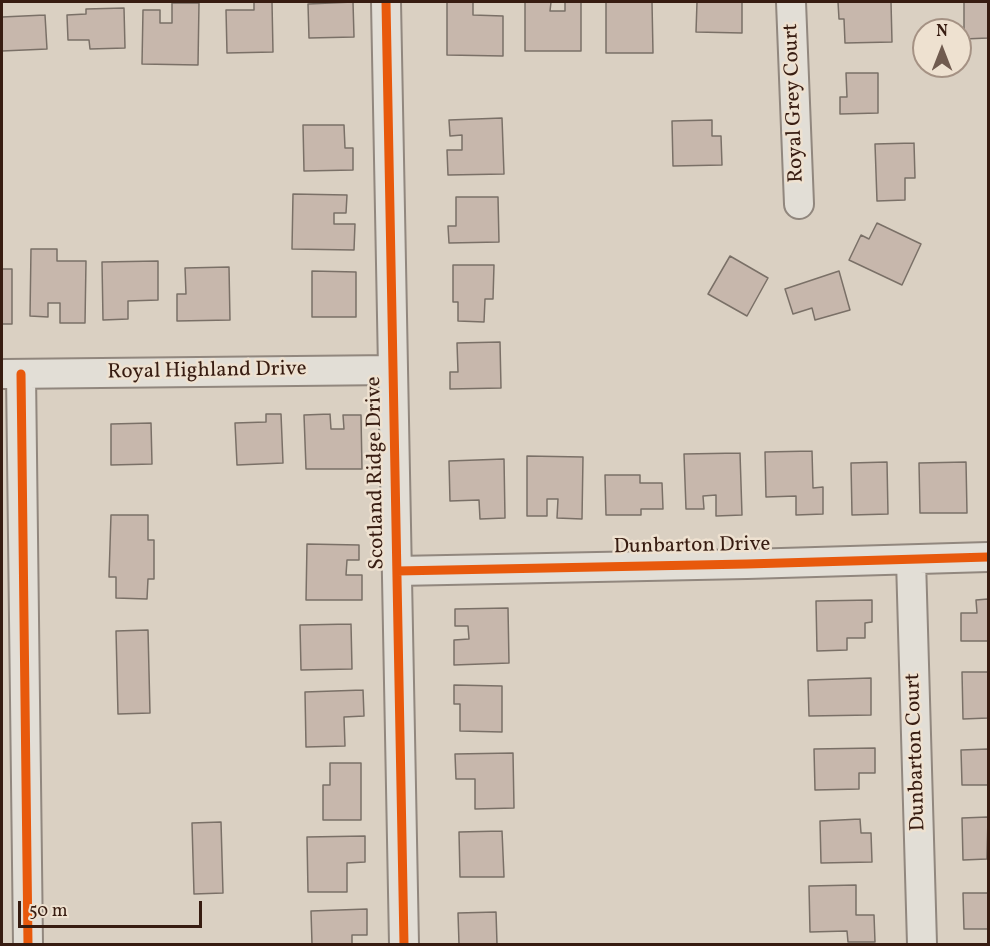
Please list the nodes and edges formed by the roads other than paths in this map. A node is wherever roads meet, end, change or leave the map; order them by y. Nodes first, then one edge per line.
1 (386, 2) edge
2 (791, 2) edge
3 (799, 204) dead end
4 (393, 370) junction
5 (11, 374) edge
6 (988, 557) edge
7 (911, 560) junction
8 (397, 571) junction
9 (28, 945) edge
10 (404, 945) edge
11 (922, 945) edge

1 - 4 street, Scotland Ridge Drive
2 - 3 street, Royal Grey Court
4 - 5 street, Royal Highland Drive
4 - 8 street, Scotland Ridge Drive
5 - 9 street
6 - 7 street, Dunbarton Drive
7 - 8 street, Dunbarton Drive
7 - 11 street, Dunbarton Court
8 - 10 street, Scotland Ridge Drive

